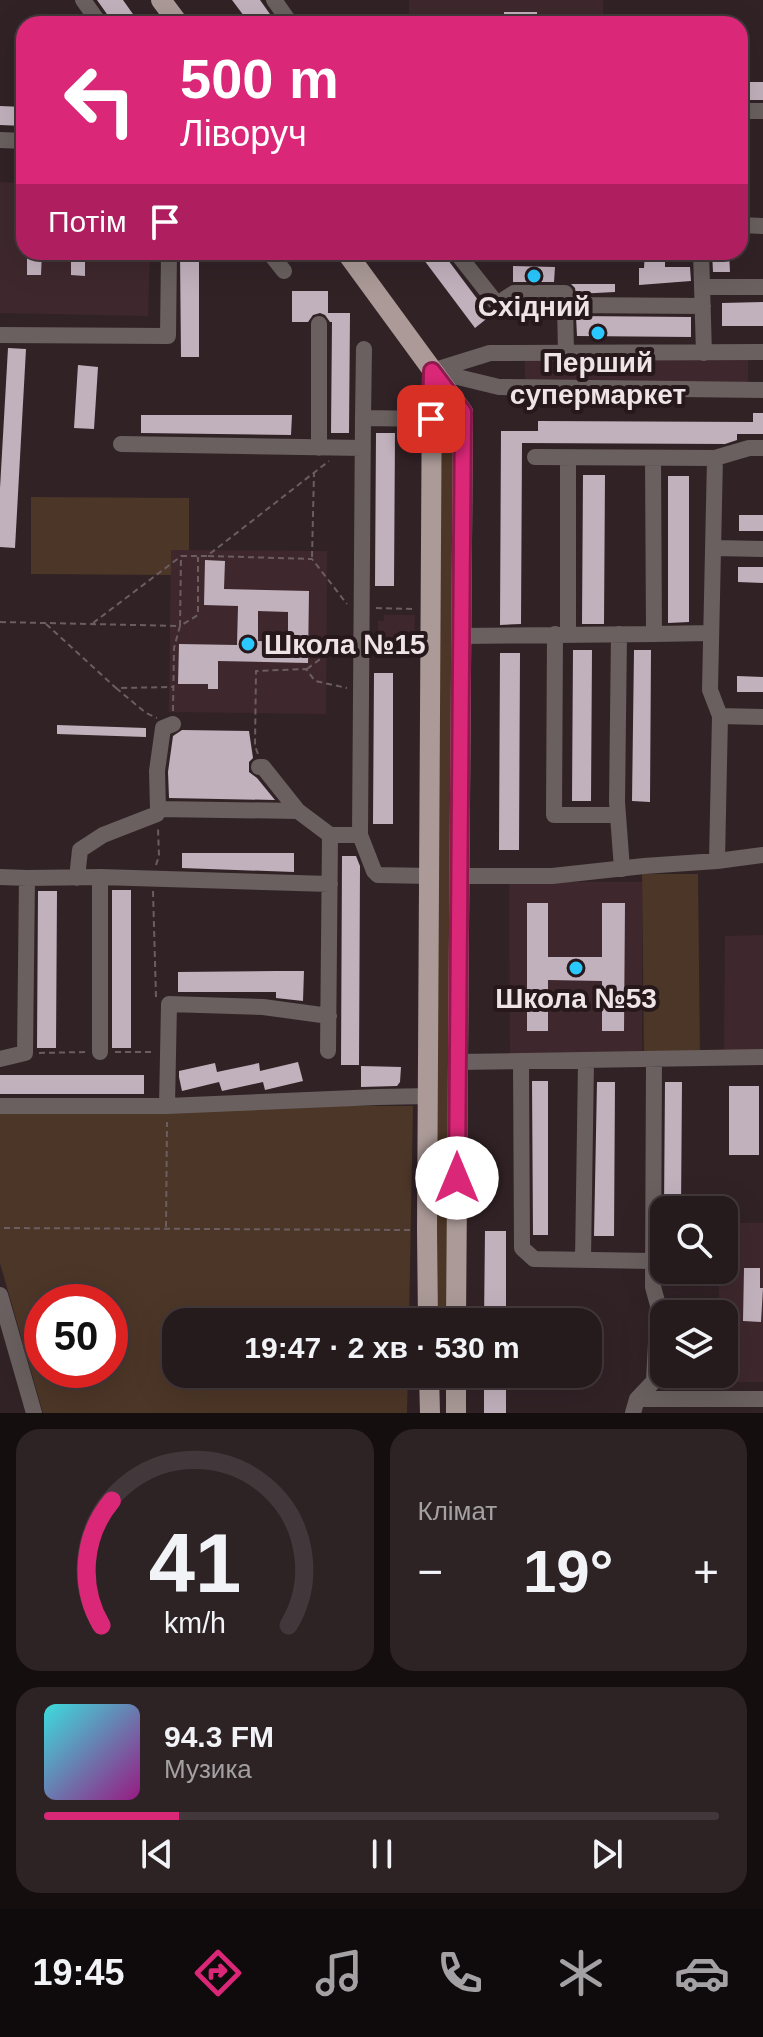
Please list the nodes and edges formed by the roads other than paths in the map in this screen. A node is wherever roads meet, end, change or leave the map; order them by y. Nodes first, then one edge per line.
1 (169, 260) edge
2 (275, 260) edge
3 (352, 260) edge
4 (462, 260) edge
5 (701, 260) edge
6 (284, 271) dead end
7 (702, 287) junction
8 (763, 287) edge
9 (565, 305) junction
10 (703, 306) junction
11 (319, 324) dead end
12 (0, 335) edge
13 (364, 349) dead end
14 (763, 352) edge
15 (566, 353) junction
16 (704, 353) junction
17 (432, 371) junction
18 (763, 390) edge
19 (363, 418) junction
20 (431, 419) junction
21 (121, 444) dead end
22 (319, 448) junction
23 (363, 448) junction
24 (763, 448) edge
25 (535, 457) dead end
26 (568, 458) junction
27 (653, 458) junction
28 (715, 458) junction
29 (714, 548) junction
30 (763, 549) edge
31 (711, 633) junction
32 (561, 634) junction
33 (619, 634) junction
34 (654, 634) junction
35 (461, 636) junction
36 (720, 716) junction
37 (763, 717) edge
38 (173, 724) road end
39 (261, 767) road end
40 (298, 811) junction
41 (157, 814) road end
42 (618, 815) junction
43 (330, 835) junction
44 (360, 835) junction
45 (763, 855) edge
46 (717, 861) junction
47 (622, 869) junction
48 (430, 876) junction
49 (459, 876) junction
50 (0, 877) edge
51 (100, 877) junction
52 (27, 878) junction
53 (77, 878) junction
54 (330, 884) junction
55 (329, 1016) junction
56 (328, 1051) dead end
57 (100, 1052) dead end
58 (763, 1057) edge
59 (0, 1059) edge
60 (654, 1060) junction
61 (586, 1061) junction
62 (458, 1062) junction
63 (521, 1062) junction
64 (429, 1096) junction
65 (0, 1106) edge
66 (167, 1106) junction
67 (653, 1196) edge
68 (583, 1260) junction
69 (650, 1261) edge
70 (653, 1284) edge
71 (0, 1295) edge
72 (428, 1308) edge
73 (456, 1308) edge
74 (429, 1388) edge
75 (456, 1388) edge
76 (763, 1399) edge
77 (635, 1406) edge
78 (34, 1413) edge
79 (430, 1413) edge
80 (456, 1413) edge

1 - 12 street
2 - 6 street
3 - 17 main road
4 - 9 street
5 - 7 street
7 - 8 street
7 - 10 street
9 - 10 street
9 - 15 street
10 - 16 street
11 - 22 street
13 - 19 street
14 - 16 street
15 - 16 street
15 - 17 street
17 - 18 street
17 - 20 main road
17 - 35 main road
19 - 20 street
19 - 23 street
20 - 48 main road
21 - 22 street
22 - 23 street
23 - 44 street
24 - 28 street
25 - 26 street
26 - 27 street
26 - 32 street
27 - 28 street
27 - 34 street
28 - 29 street
29 - 30 street
29 - 31 street
31 - 34 street
31 - 36 street
32 - 33 street
32 - 35 street
32 - 42 street
33 - 34 street
33 - 42 street
35 - 49 main road
36 - 37 street
36 - 46 street
38 - 40 street
39 - 40 street
40 - 43 street
41 - 53 street
42 - 47 street
43 - 44 street
43 - 54 street
44 - 48 street
45 - 46 street
46 - 47 street
47 - 49 street
48 - 64 main road
49 - 62 main road
50 - 52 street
51 - 53 street
51 - 54 street
51 - 57 street
52 - 53 street
52 - 59 street
54 - 55 street
55 - 56 street
55 - 66 street
58 - 60 street
60 - 61 street
60 - 67 street
61 - 63 street
61 - 68 street
62 - 63 street
62 - 73 main road
63 - 68 street
64 - 66 street
64 - 72 main road
65 - 66 street
68 - 69 street
70 - 77 street
71 - 78 street
74 - 79 main road
75 - 80 main road
76 - 77 street

